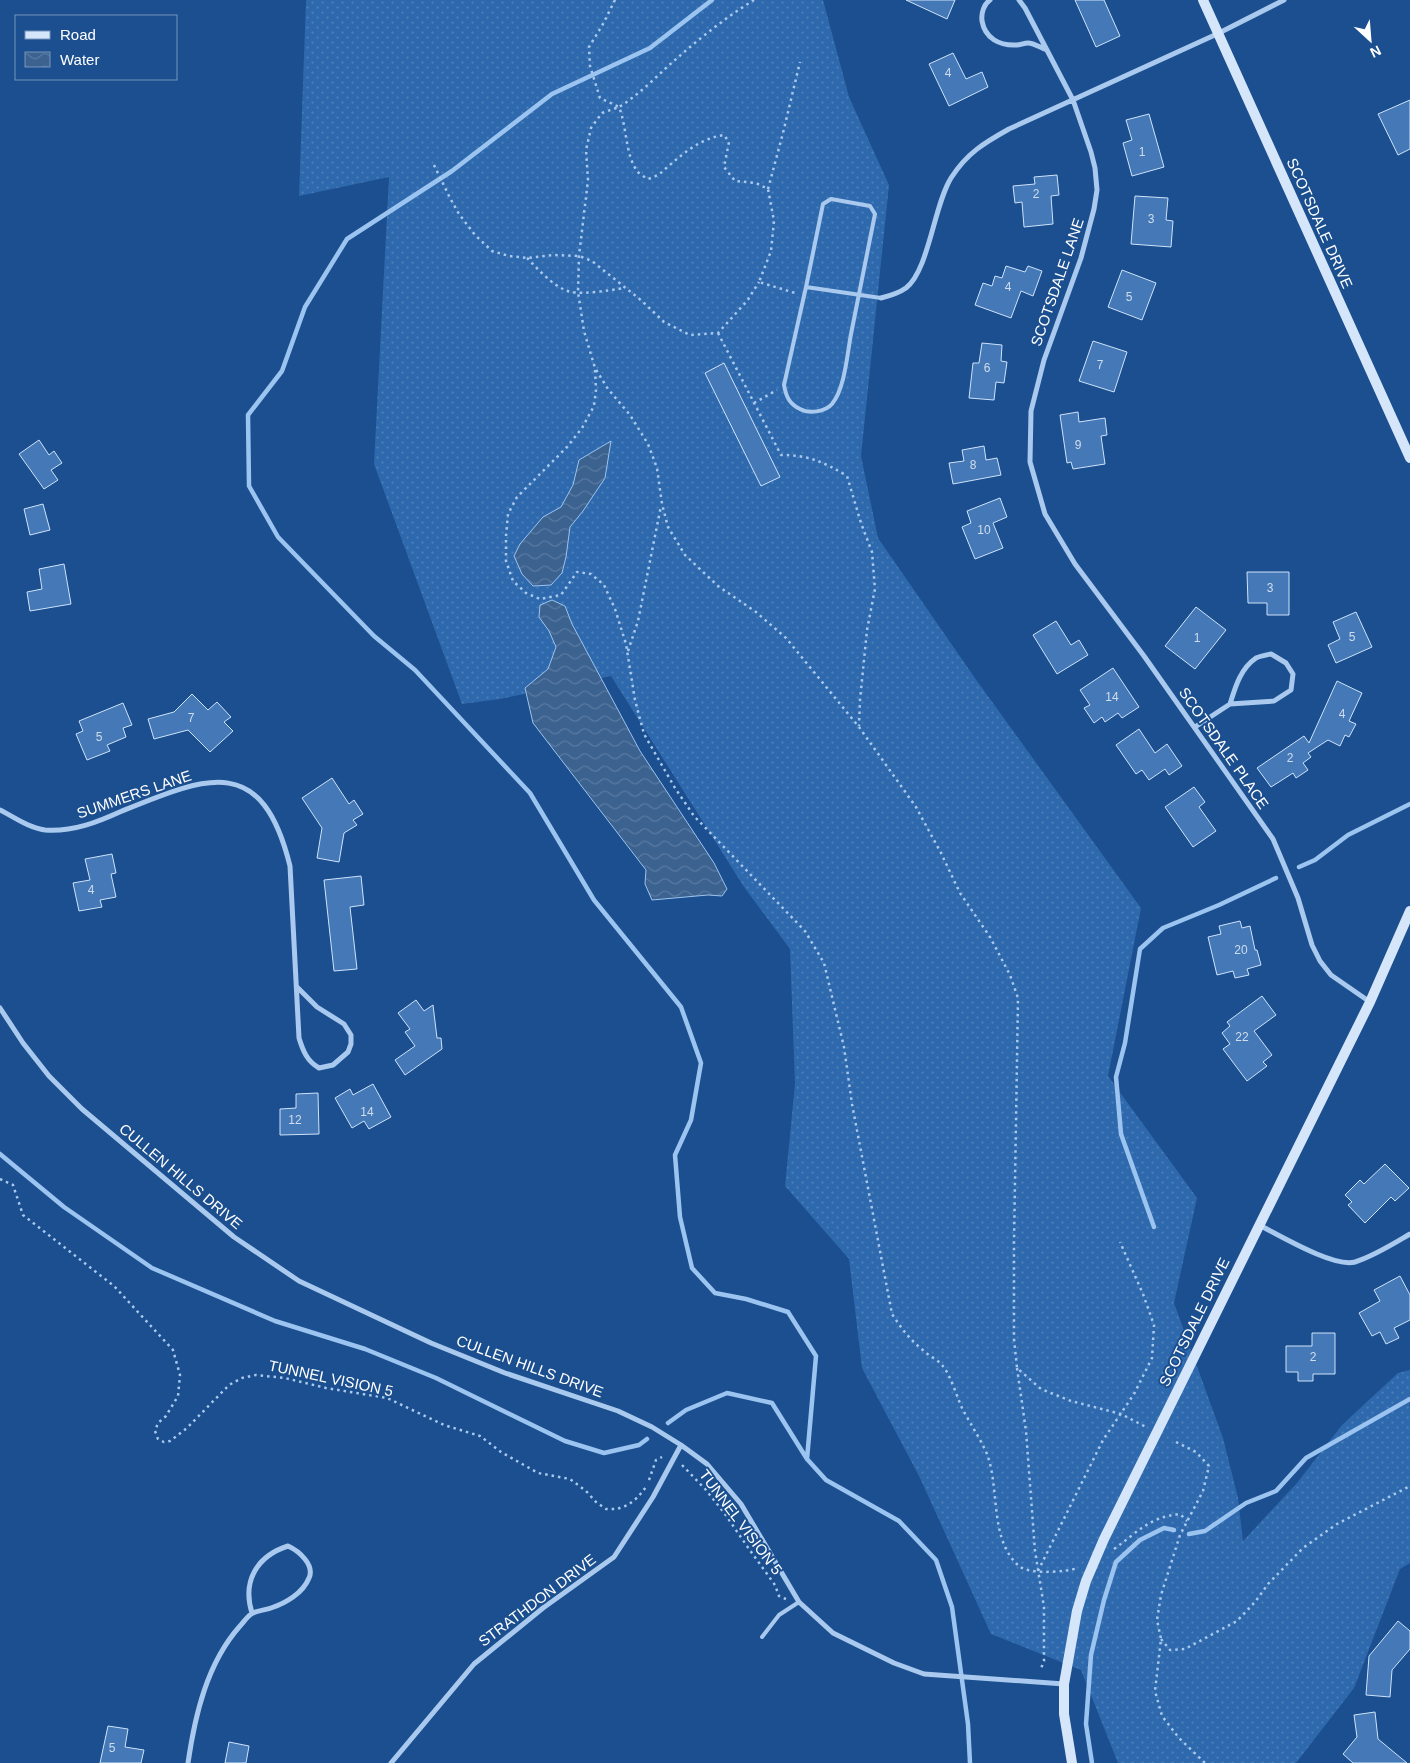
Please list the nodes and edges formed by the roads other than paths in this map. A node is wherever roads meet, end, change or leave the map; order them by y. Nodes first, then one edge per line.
1 (990, 0) edge
2 (1019, 0) edge
3 (1203, 0) edge
4 (1284, 0) edge
5 (1217, 34) junction
6 (1047, 50) junction
7 (1073, 100) junction
8 (806, 287) junction
9 (859, 295) junction
10 (881, 298) joint
11 (1410, 458) edge
12 (1044, 510) joint
13 (1230, 704) junction
14 (1195, 727) junction
15 (0, 810) edge
16 (1410, 911) edge
17 (297, 987) junction
18 (1370, 1002) junction
19 (0, 1008) edge
20 (1258, 1225) junction
21 (1410, 1234) edge
22 (681, 1445) junction
23 (799, 1602) junction
24 (252, 1613) junction
25 (762, 1637) dead end
26 (1064, 1684) junction
27 (188, 1763) edge
28 (391, 1763) edge
29 (1072, 1763) edge

1 - 6 street
2 - 6 street, SCOTSDALE LANE
3 - 5 street, SCOTSDALE DRIVE
4 - 5 street
5 - 7 street
5 - 11 street, SCOTSDALE DRIVE
6 - 7 street, SCOTSDALE LANE
7 - 10 street
7 - 12 street, SCOTSDALE LANE
8 - 9 lane
8 - 9 lane
8 - 9 lane
9 - 10 lane
12 - 14 street, SCOTSDALE PLACE
13 - 13 street
13 - 14 street
14 - 18 street, SCOTSDALE PLACE
15 - 17 street, SUMMERS LANE
16 - 18 street, SCOTSDALE DRIVE
17 - 17 street, SUMMERS LANE
18 - 20 street, SCOTSDALE DRIVE
19 - 22 street, CULLEN HILLS DRIVE
20 - 21 street
20 - 26 street, SCOTSDALE DRIVE
22 - 23 street, CULLEN HILLS DRIVE
22 - 28 street, STRATHDON DRIVE
23 - 25 lane
23 - 26 street, CULLEN HILLS DRIVE
24 - 24 street
24 - 27 street
26 - 29 street, SCOTSDALE DRIVE

